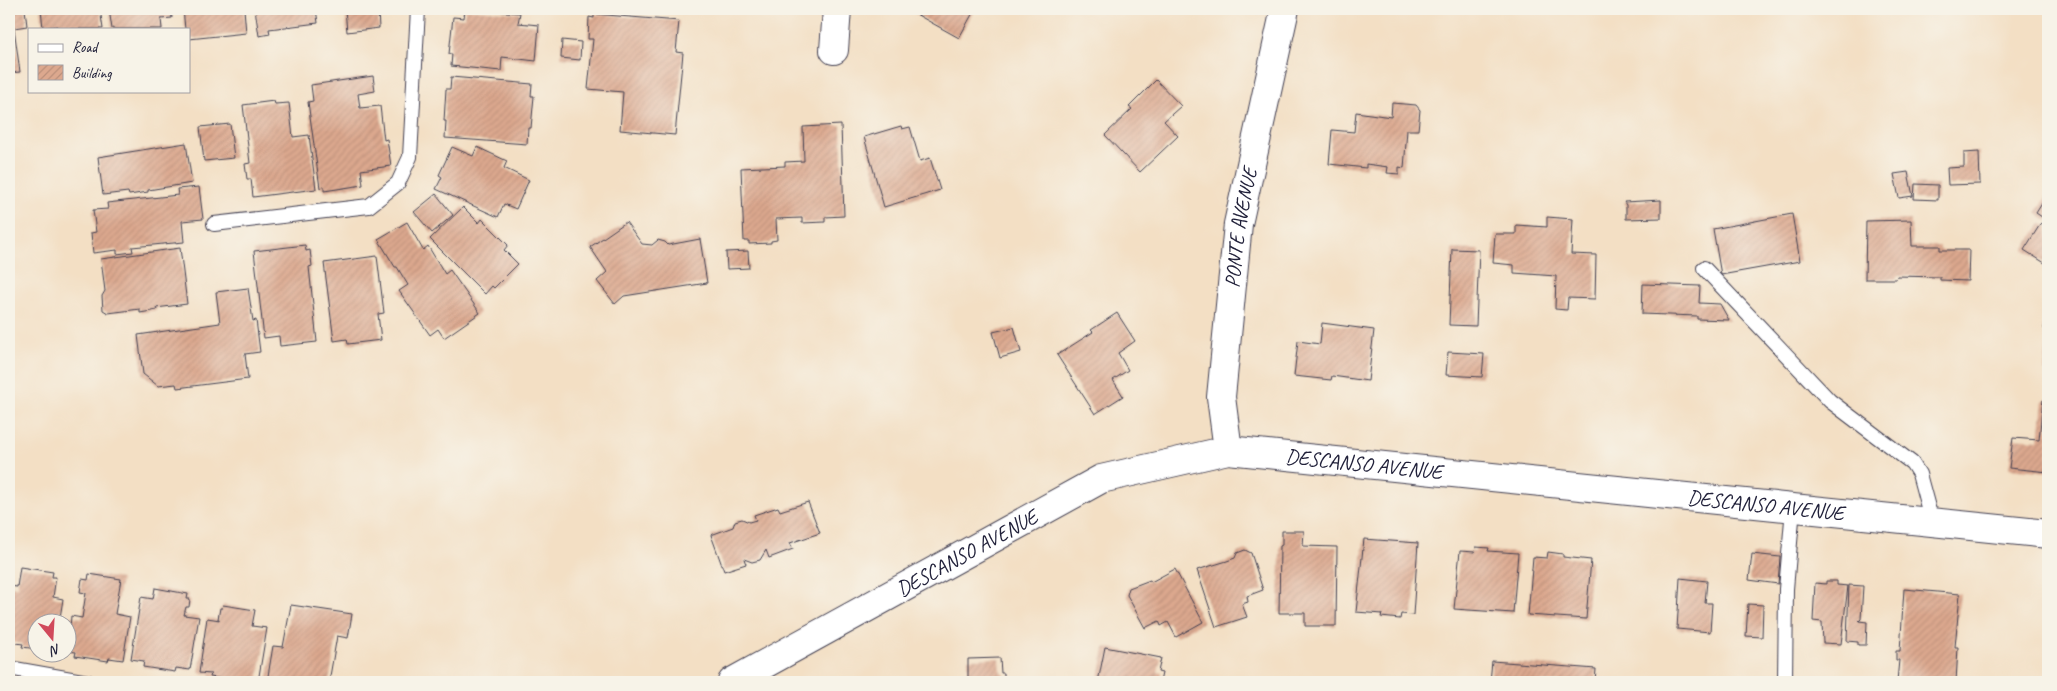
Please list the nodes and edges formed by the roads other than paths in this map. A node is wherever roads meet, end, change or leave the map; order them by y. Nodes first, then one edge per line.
1 (418, 9) edge
2 (837, 9) edge
3 (1285, 9) edge
4 (834, 50) dead end
5 (214, 224) dead end
6 (1704, 268) dead end
7 (1228, 450) junction
8 (1793, 508) junction
9 (1932, 522) junction
10 (2048, 534) edge
11 (9, 668) edge
12 (88, 682) edge
13 (732, 682) edge
14 (1785, 682) edge

1 - 5 lane
2 - 4 street
3 - 7 street, PONTE AVENUE
6 - 9 lane
7 - 8 street, DESCANSO AVENUE
7 - 13 street, DESCANSO AVENUE
8 - 9 street, DESCANSO AVENUE
8 - 14 lane
9 - 10 street, DESCANSO AVENUE
11 - 12 lane

